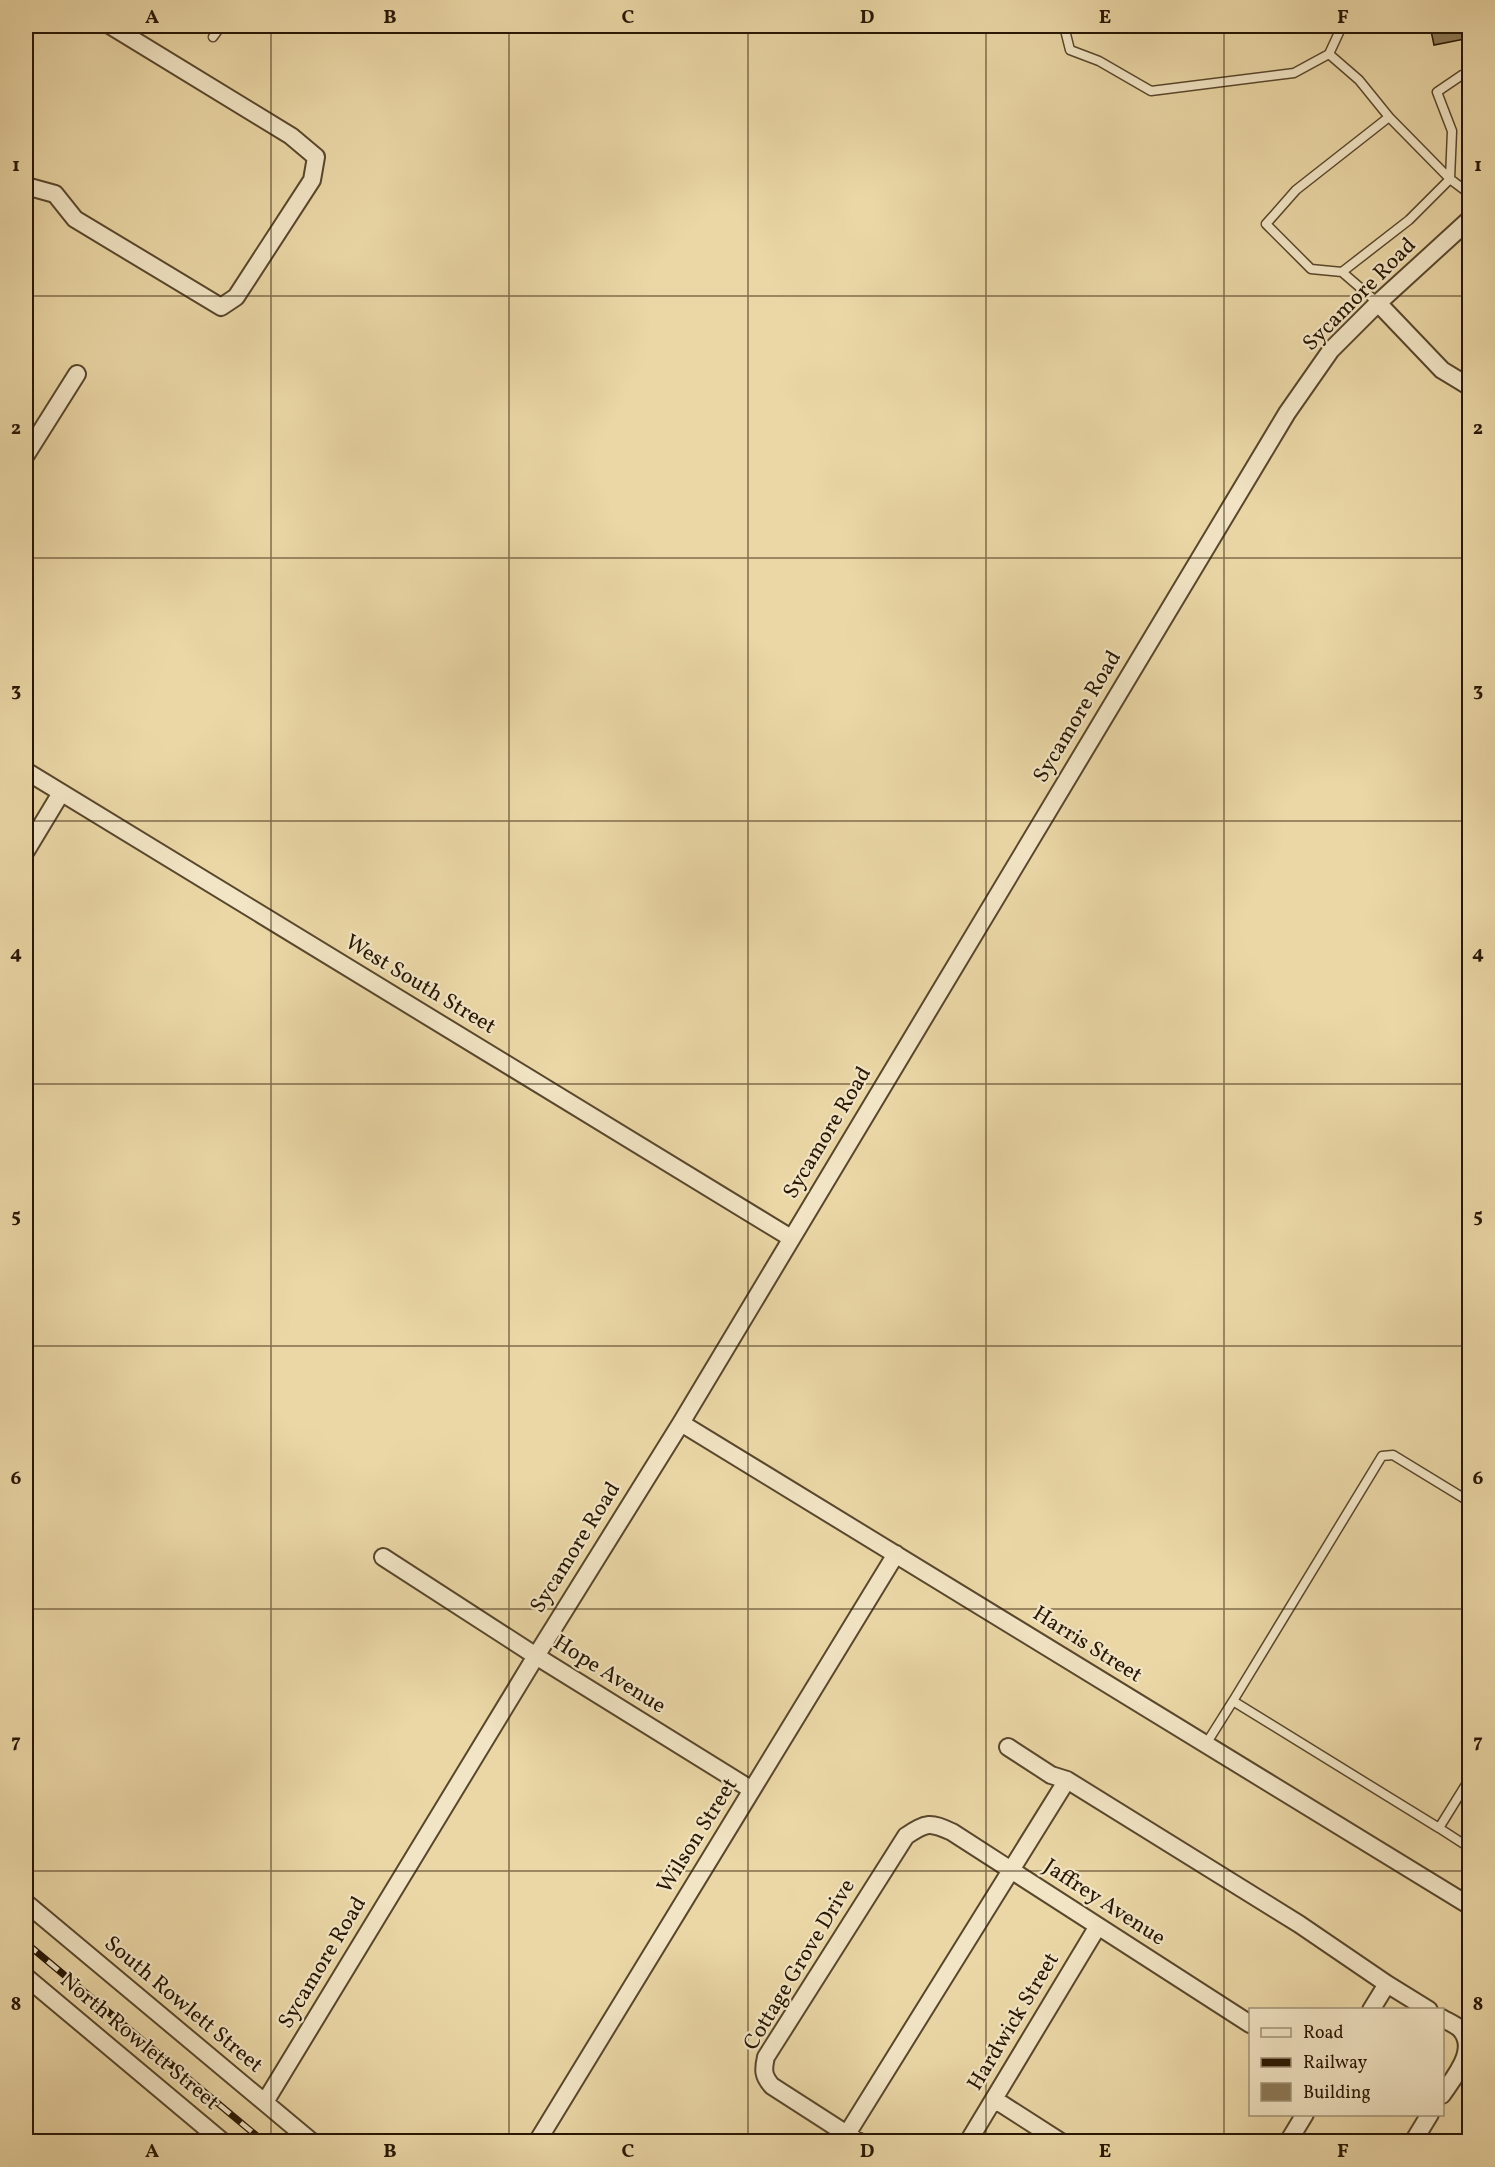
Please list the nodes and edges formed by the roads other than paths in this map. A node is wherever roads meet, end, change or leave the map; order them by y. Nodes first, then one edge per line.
1 (111, 26) edge
2 (220, 26) edge
3 (1064, 26) edge
4 (1342, 26) edge
5 (213, 37) dead end
6 (1329, 54) junction
7 (1470, 73) edge
8 (1389, 117) junction
9 (1450, 179) junction
10 (26, 186) edge
11 (1470, 194) edge
12 (1470, 219) edge
13 (1342, 272) junction
14 (1378, 303) junction
15 (77, 374) dead end
16 (1470, 387) edge
17 (26, 455) edge
18 (26, 771) edge
19 (61, 794) junction
20 (26, 851) edge
21 (791, 1238) junction
22 (681, 1423) junction
23 (1470, 1502) edge
24 (896, 1554) junction
25 (383, 1557) dead end
26 (536, 1656) junction
27 (1233, 1701) junction
28 (1206, 1744) junction
29 (1008, 1747) dead end
30 (1470, 1778) edge
31 (1067, 1780) junction
32 (752, 1790) junction
33 (933, 1824) joint
34 (1439, 1828) junction
35 (1470, 1848) edge
36 (1011, 1870) junction
37 (26, 1903) edge
38 (1470, 1906) edge
39 (1098, 1926) junction
40 (26, 1977) edge
41 (1387, 1984) junction
42 (1372, 2008) edge
43 (1426, 2008) edge
44 (1444, 2019) edge
45 (1249, 2023) edge
46 (1444, 2093) edge
47 (994, 2099) junction
48 (265, 2102) junction
49 (1304, 2116) edge
50 (1429, 2116) edge
51 (853, 2138) edge
52 (223, 2142) edge
53 (312, 2142) edge
54 (537, 2142) edge
55 (968, 2142) edge
56 (1061, 2142) edge
57 (1288, 2142) edge
58 (1413, 2142) edge

1 - 10 street
2 - 5 lane
3 - 6 lane
4 - 6 lane
6 - 8 lane
7 - 9 lane
8 - 9 lane
8 - 13 lane
9 - 11 lane
9 - 13 lane
12 - 14 street, Sycamore Road
13 - 14 lane
14 - 16 street
14 - 21 street, Sycamore Road
15 - 17 street
18 - 19 street, West South Street
19 - 20 street
19 - 21 street, West South Street
21 - 22 street, Sycamore Road
22 - 24 street, Harris Street
22 - 26 street, Sycamore Road
23 - 27 lane
24 - 28 street, Harris Street
24 - 32 street, Wilson Street
25 - 26 street, Hope Avenue
26 - 32 street, Hope Avenue
26 - 48 street, Sycamore Road
27 - 28 lane
27 - 34 lane
28 - 38 street, Harris Street
29 - 31 street
30 - 34 lane
31 - 36 street
31 - 41 street
32 - 54 street, Wilson Street
33 - 36 street, Jaffrey Avenue
33 - 51 street, Cottage Grove Drive
34 - 35 lane
36 - 39 street, Jaffrey Avenue
36 - 51 street
37 - 48 street, South Rowlett Street
39 - 45 street, Jaffrey Avenue
39 - 47 street, Hardwick Street
40 - 52 street, North Rowlett Street
41 - 42 street
41 - 43 street
44 - 46 street
47 - 55 street, Hardwick Street
47 - 56 street
48 - 53 street, South Rowlett Street
49 - 57 street
50 - 58 street

